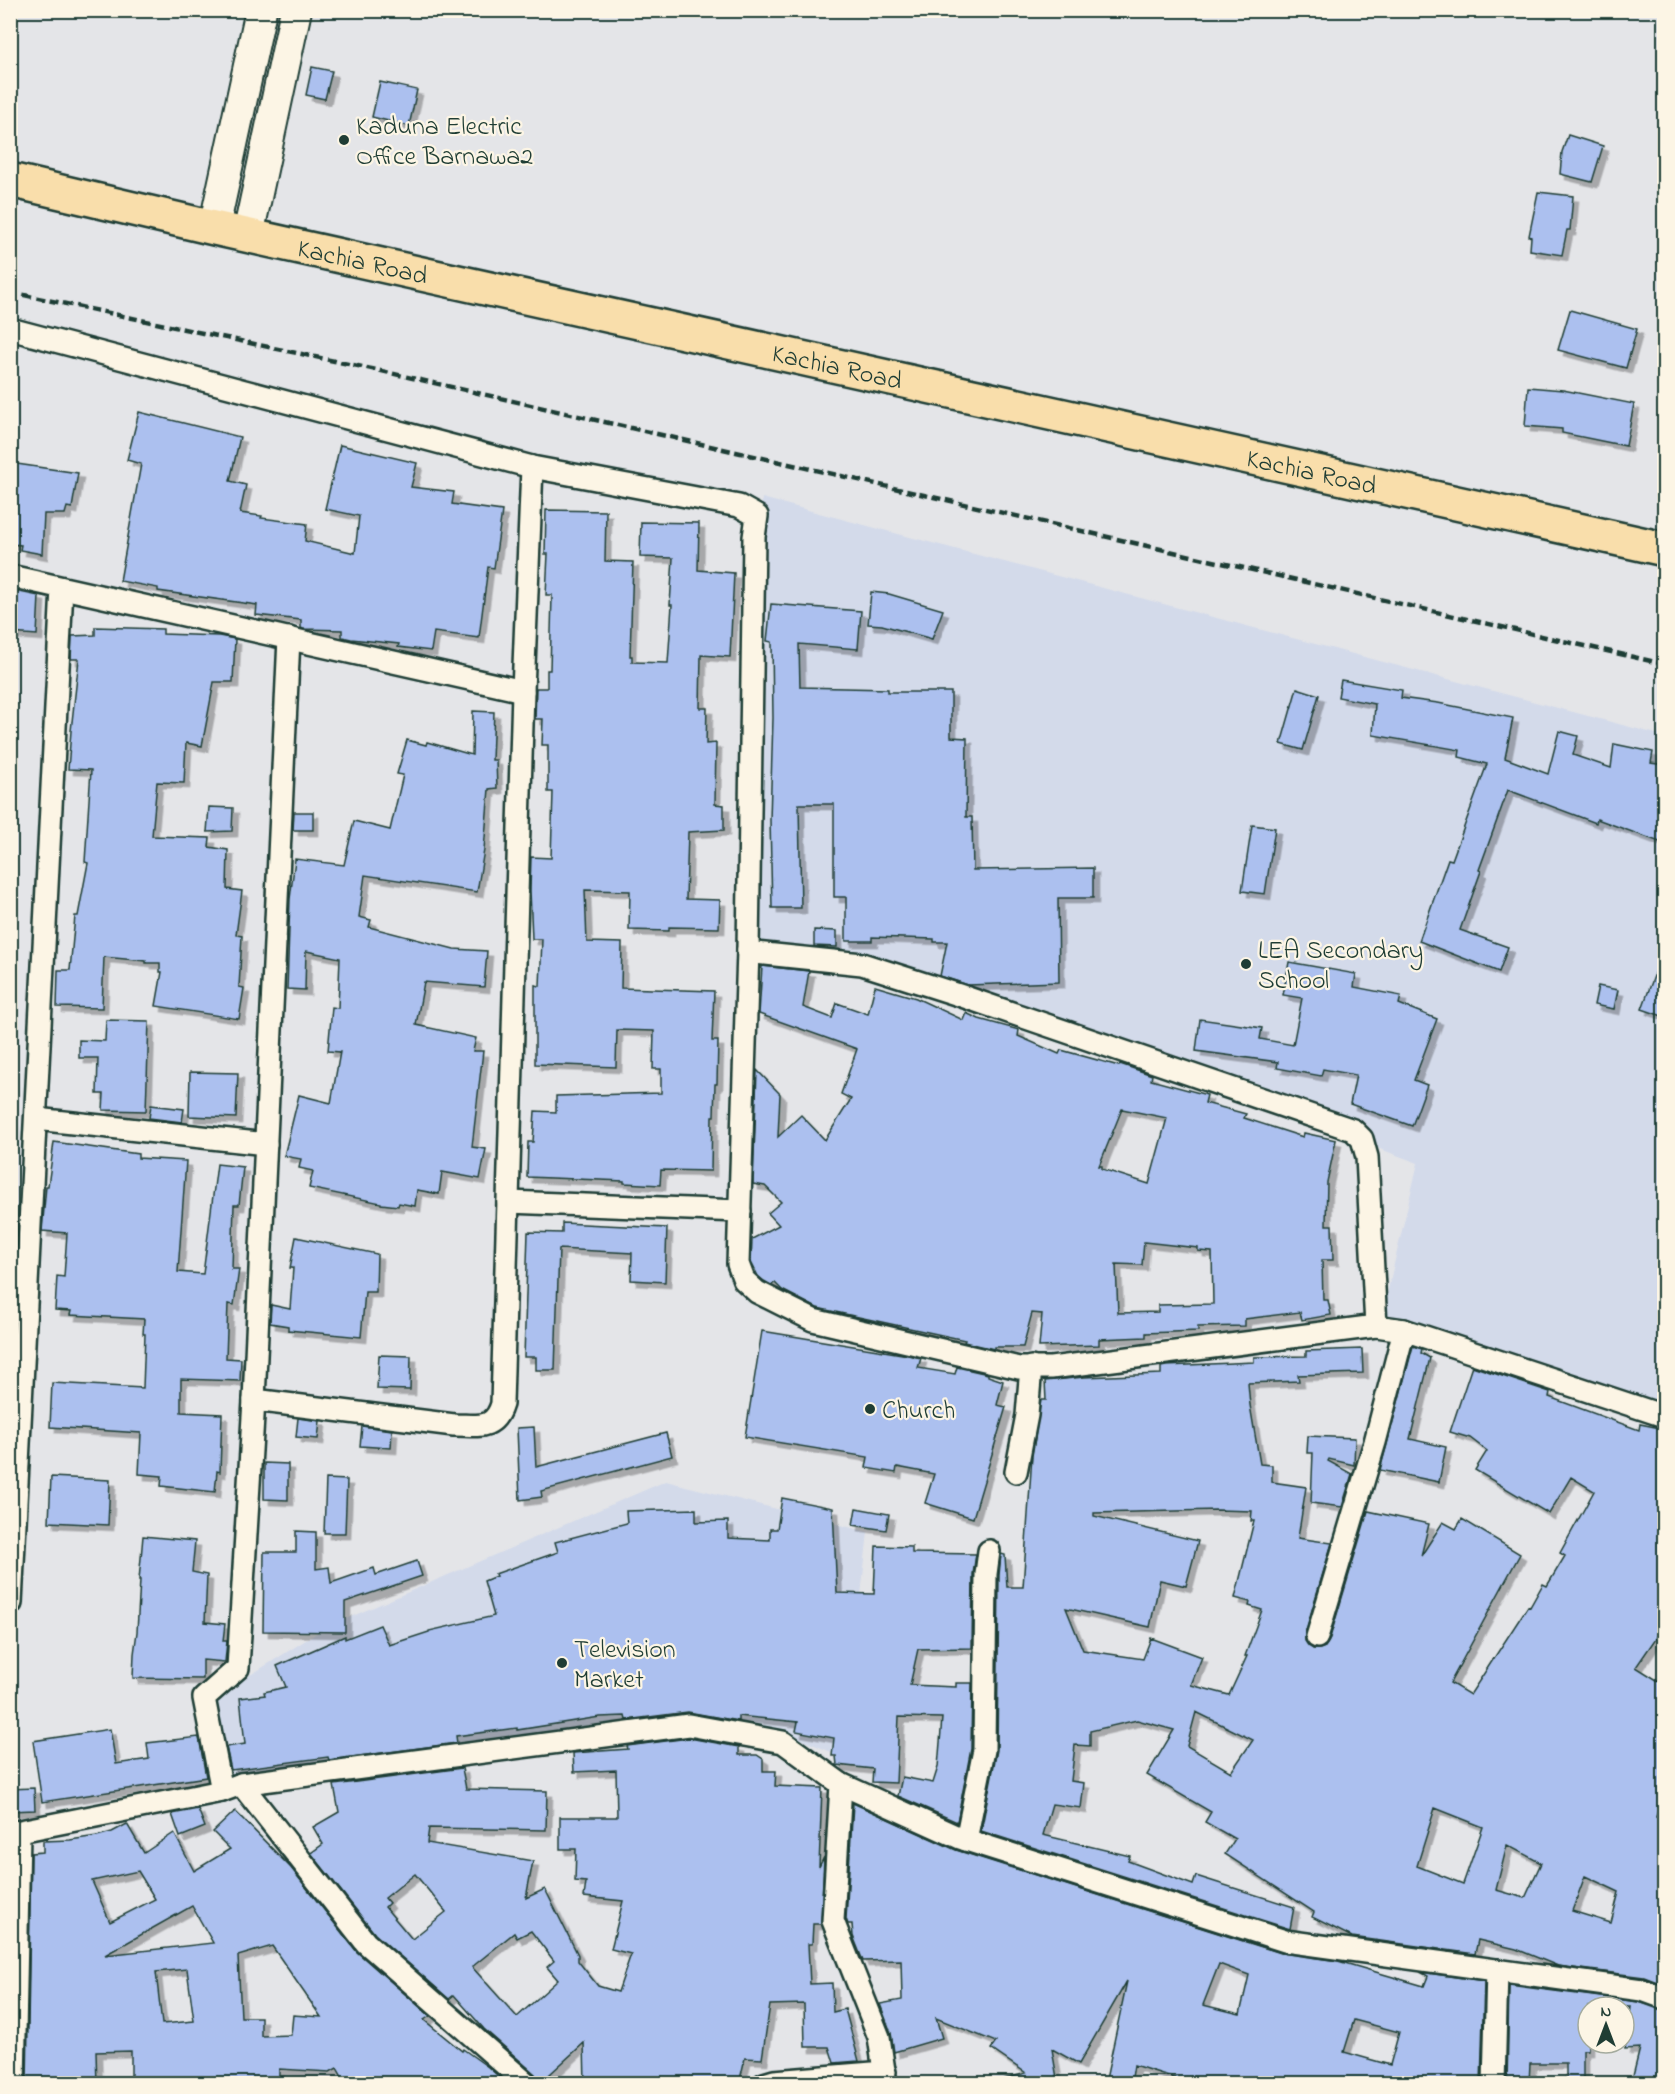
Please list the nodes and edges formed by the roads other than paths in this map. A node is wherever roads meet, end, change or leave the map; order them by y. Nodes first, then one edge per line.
1 (261, 10) edge
2 (296, 10) edge
3 (10, 180) edge
4 (214, 228) junction
5 (248, 236) junction
6 (10, 329) edge
7 (532, 467) junction
8 (1665, 549) edge
9 (10, 576) edge
10 (62, 588) junction
11 (289, 638) junction
12 (523, 692) junction
13 (748, 950) junction
14 (36, 1119) junction
15 (266, 1144) junction
16 (508, 1202) junction
17 (740, 1211) junction
18 (1376, 1326) junction
19 (1404, 1330) junction
20 (18, 1334) edge
21 (1031, 1367) junction
22 (254, 1400) junction
23 (1665, 1416) edge
24 (1016, 1472) dead end
25 (989, 1551) dead end
26 (11, 1603) edge
27 (1317, 1637) dead end
28 (841, 1784) junction
29 (231, 1788) junction
30 (15, 1833) edge
31 (966, 1840) junction
32 (1497, 1970) junction
33 (1665, 1998) edge
34 (885, 2078) edge
35 (14, 2084) edge
36 (526, 2084) edge
37 (764, 2084) edge
38 (1494, 2084) edge

1 - 4 street
2 - 5 street
3 - 4 main road, Kachia Road
4 - 5 main road, Kachia Road
5 - 8 main road, Kachia Road
6 - 7 street
7 - 12 street
7 - 13 street
9 - 10 street
10 - 11 street
10 - 14 street
11 - 12 street
11 - 15 street
12 - 16 street
13 - 17 street
13 - 18 street
14 - 15 street
14 - 20 street
15 - 22 street
16 - 17 street
16 - 22 street
17 - 21 street
18 - 19 street
18 - 21 street
19 - 23 street
19 - 27 street
20 - 26 street
21 - 24 street
22 - 29 street
25 - 31 street
28 - 29 street
28 - 31 street
28 - 34 street
29 - 30 street
29 - 36 street
30 - 35 street
31 - 32 street
32 - 33 street
32 - 38 street
34 - 37 street

